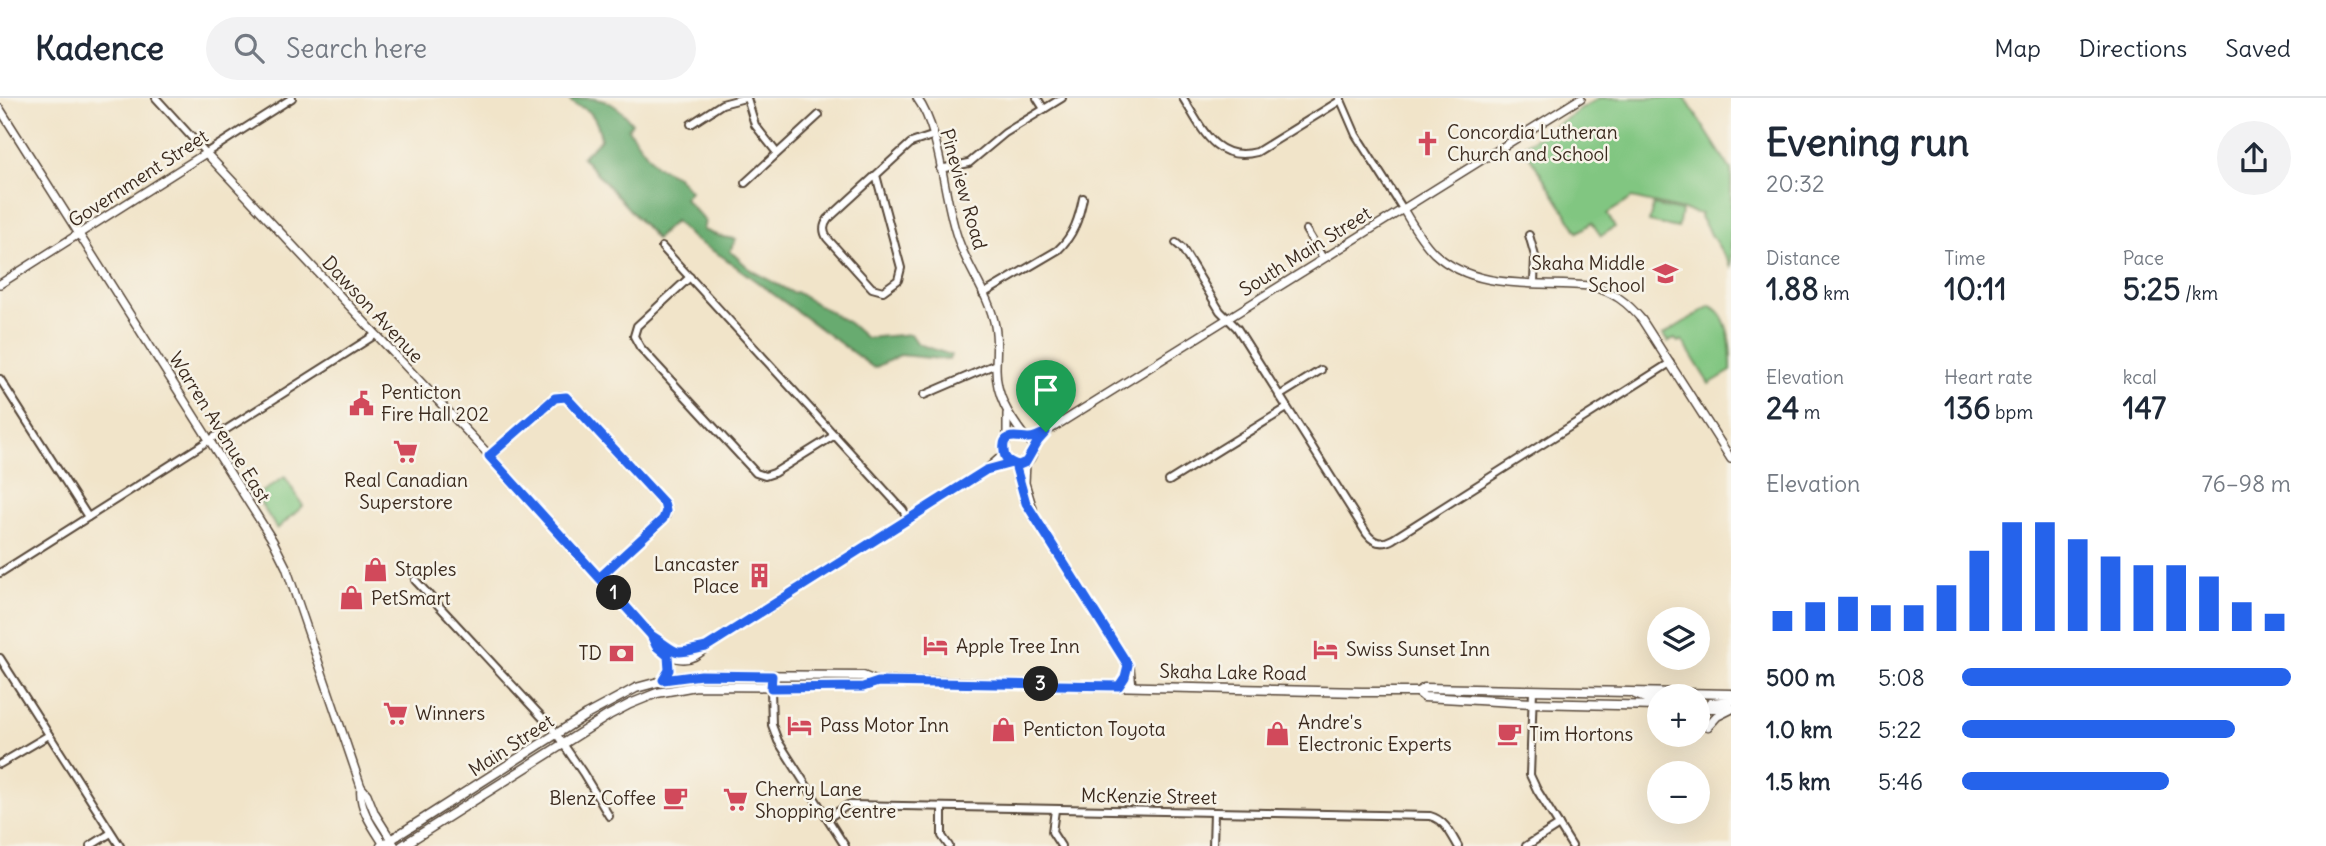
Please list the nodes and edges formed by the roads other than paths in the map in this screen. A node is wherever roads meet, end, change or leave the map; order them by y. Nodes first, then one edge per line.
1 (156, 98) edge
2 (292, 98) edge
3 (746, 98) edge
4 (917, 98) edge
5 (1037, 98) edge
6 (1062, 98) edge
7 (1184, 98) edge
8 (1581, 98) edge
9 (1341, 99) edge
10 (0, 109) edge
11 (1044, 109) junction
12 (819, 115) dead end
13 (691, 124) dead end
14 (932, 136) junction
15 (206, 153) junction
16 (777, 153) junction
17 (940, 169) junction
18 (876, 175) junction
19 (745, 183) dead end
20 (1083, 198) dead end
21 (1403, 209) junction
22 (1306, 230) dead end
23 (79, 234) junction
24 (1529, 235) dead end
25 (1176, 243) dead end
26 (662, 247) dead end
27 (1323, 258) junction
28 (690, 276) junction
29 (1534, 283) junction
30 (0, 284) edge
31 (982, 294) junction
32 (1229, 318) junction
33 (375, 335) junction
34 (1670, 363) junction
35 (996, 364) junction
36 (1321, 370) dead end
37 (0, 379) edge
38 (924, 395) dead end
39 (1279, 396) junction
40 (1287, 408) junction
41 (1006, 410) junction
42 (1046, 432) junction
43 (835, 435) junction
44 (1026, 438) junction
45 (209, 440) junction
46 (1007, 440) junction
47 (1033, 449) junction
48 (1004, 454) junction
49 (489, 456) junction
50 (1731, 459) edge
51 (1026, 462) junction
52 (1013, 464) junction
53 (986, 470) junction
54 (1169, 481) dead end
55 (1036, 516) junction
56 (88, 517) junction
57 (908, 519) junction
58 (0, 573) edge
59 (600, 577) junction
60 (415, 580) dead end
61 (671, 655) junction
62 (0, 658) edge
63 (1128, 665) junction
64 (772, 676) junction
65 (663, 680) junction
66 (878, 682) junction
67 (1119, 686) junction
68 (1132, 686) junction
69 (771, 688) junction
70 (676, 689) joint
71 (1533, 690) junction
72 (1418, 692) junction
73 (1628, 692) junction
74 (1731, 694) edge
75 (1647, 698) edge
76 (1731, 701) edge
77 (1532, 703) junction
78 (1710, 705) edge
79 (1647, 706) edge
80 (1710, 708) edge
81 (1731, 709) edge
82 (1710, 724) edge
83 (557, 734) junction
84 (49, 735) junction
85 (564, 744) junction
86 (0, 764) edge
87 (943, 808) junction
88 (1055, 810) junction
89 (1214, 812) junction
90 (608, 816) dead end
91 (828, 818) junction
92 (1559, 825) junction
93 (111, 833) junction
94 (387, 844) edge
95 (90, 846) edge
96 (120, 846) edge
97 (402, 846) edge
98 (845, 846) edge
99 (949, 846) edge
100 (1061, 846) edge
101 (1213, 846) edge
102 (1458, 846) edge
103 (1526, 846) edge
104 (1572, 846) edge

1 - 15 street, Dawson Avenue
2 - 15 street, Government Street
3 - 13 street
3 - 16 street
4 - 14 street, Pineview Road
5 - 11 street
6 - 11 street
7 - 9 street
8 - 21 street, South Main Street
9 - 21 street
10 - 23 street, Warren Avenue East
11 - 17 street
12 - 16 street
14 - 17 street, Pineview Road
14 - 18 street
15 - 23 street, Government Street
15 - 33 street, Dawson Avenue
16 - 19 street
17 - 31 street, Pineview Road
18 - 18 street
20 - 31 street
21 - 27 street, South Main Street
21 - 29 street
22 - 27 street
23 - 30 street, Government Street
23 - 45 street, Warren Avenue East
24 - 29 street
25 - 32 street
26 - 28 street
27 - 32 street, South Main Street
28 - 43 street
28 - 43 street
29 - 34 street
31 - 35 street, Pineview Road
32 - 39 street
32 - 42 street, South Main Street
33 - 45 street
33 - 49 street, Dawson Avenue
34 - 40 street
34 - 50 street
35 - 38 street
35 - 41 street, Pineview Road
36 - 39 street
37 - 56 street
39 - 40 street
40 - 54 street
41 - 44 street, Pineview Road
41 - 46 street, Pineview Road
42 - 44 street, South Main Street
42 - 47 street, South Main Street
43 - 57 street
44 - 46 street
44 - 47 street
45 - 56 street
45 - 94 street, Warren Avenue East
46 - 48 street
47 - 51 street
48 - 52 street
48 - 53 street
49 - 59 street, Dawson Avenue
49 - 59 street
51 - 52 street
51 - 55 street
52 - 53 street
52 - 55 street
53 - 57 street
55 - 63 street
56 - 58 street
57 - 61 street
59 - 61 street, Dawson Avenue
60 - 83 street
61 - 65 main road
62 - 84 street
63 - 67 street
63 - 68 street
64 - 65 main road, Skaha Lake Road
64 - 66 main road, Skaha Lake Road
64 - 69 street
65 - 83 main road, Main Street
66 - 67 main road, Skaha Lake Road
66 - 69 main road, Skaha Lake Road
67 - 68 main road, Skaha Lake Road
68 - 72 main road, Skaha Lake Road
69 - 70 main road, Skaha Lake Road
69 - 91 street
70 - 85 main road, Main Street
71 - 72 main road, Skaha Lake Road
71 - 73 main road, Skaha Lake Road
71 - 77 street
72 - 77 main road, Skaha Lake Road
73 - 74 main road, Skaha Lake Road
73 - 75 main road
76 - 78 main road
77 - 79 main road, Skaha Lake Road
77 - 92 street
80 - 81 main road
81 - 82 main road
83 - 85 street
83 - 94 main road, Main Street
84 - 86 street
84 - 93 street
85 - 90 street
85 - 97 main road, Main Street
87 - 88 street, McKenzie Street
87 - 91 street, McKenzie Street
87 - 99 street
88 - 89 street, McKenzie Street
88 - 100 street
89 - 101 street
89 - 102 street, McKenzie Street
91 - 98 street
92 - 103 street
92 - 104 street
93 - 95 street
93 - 96 street

